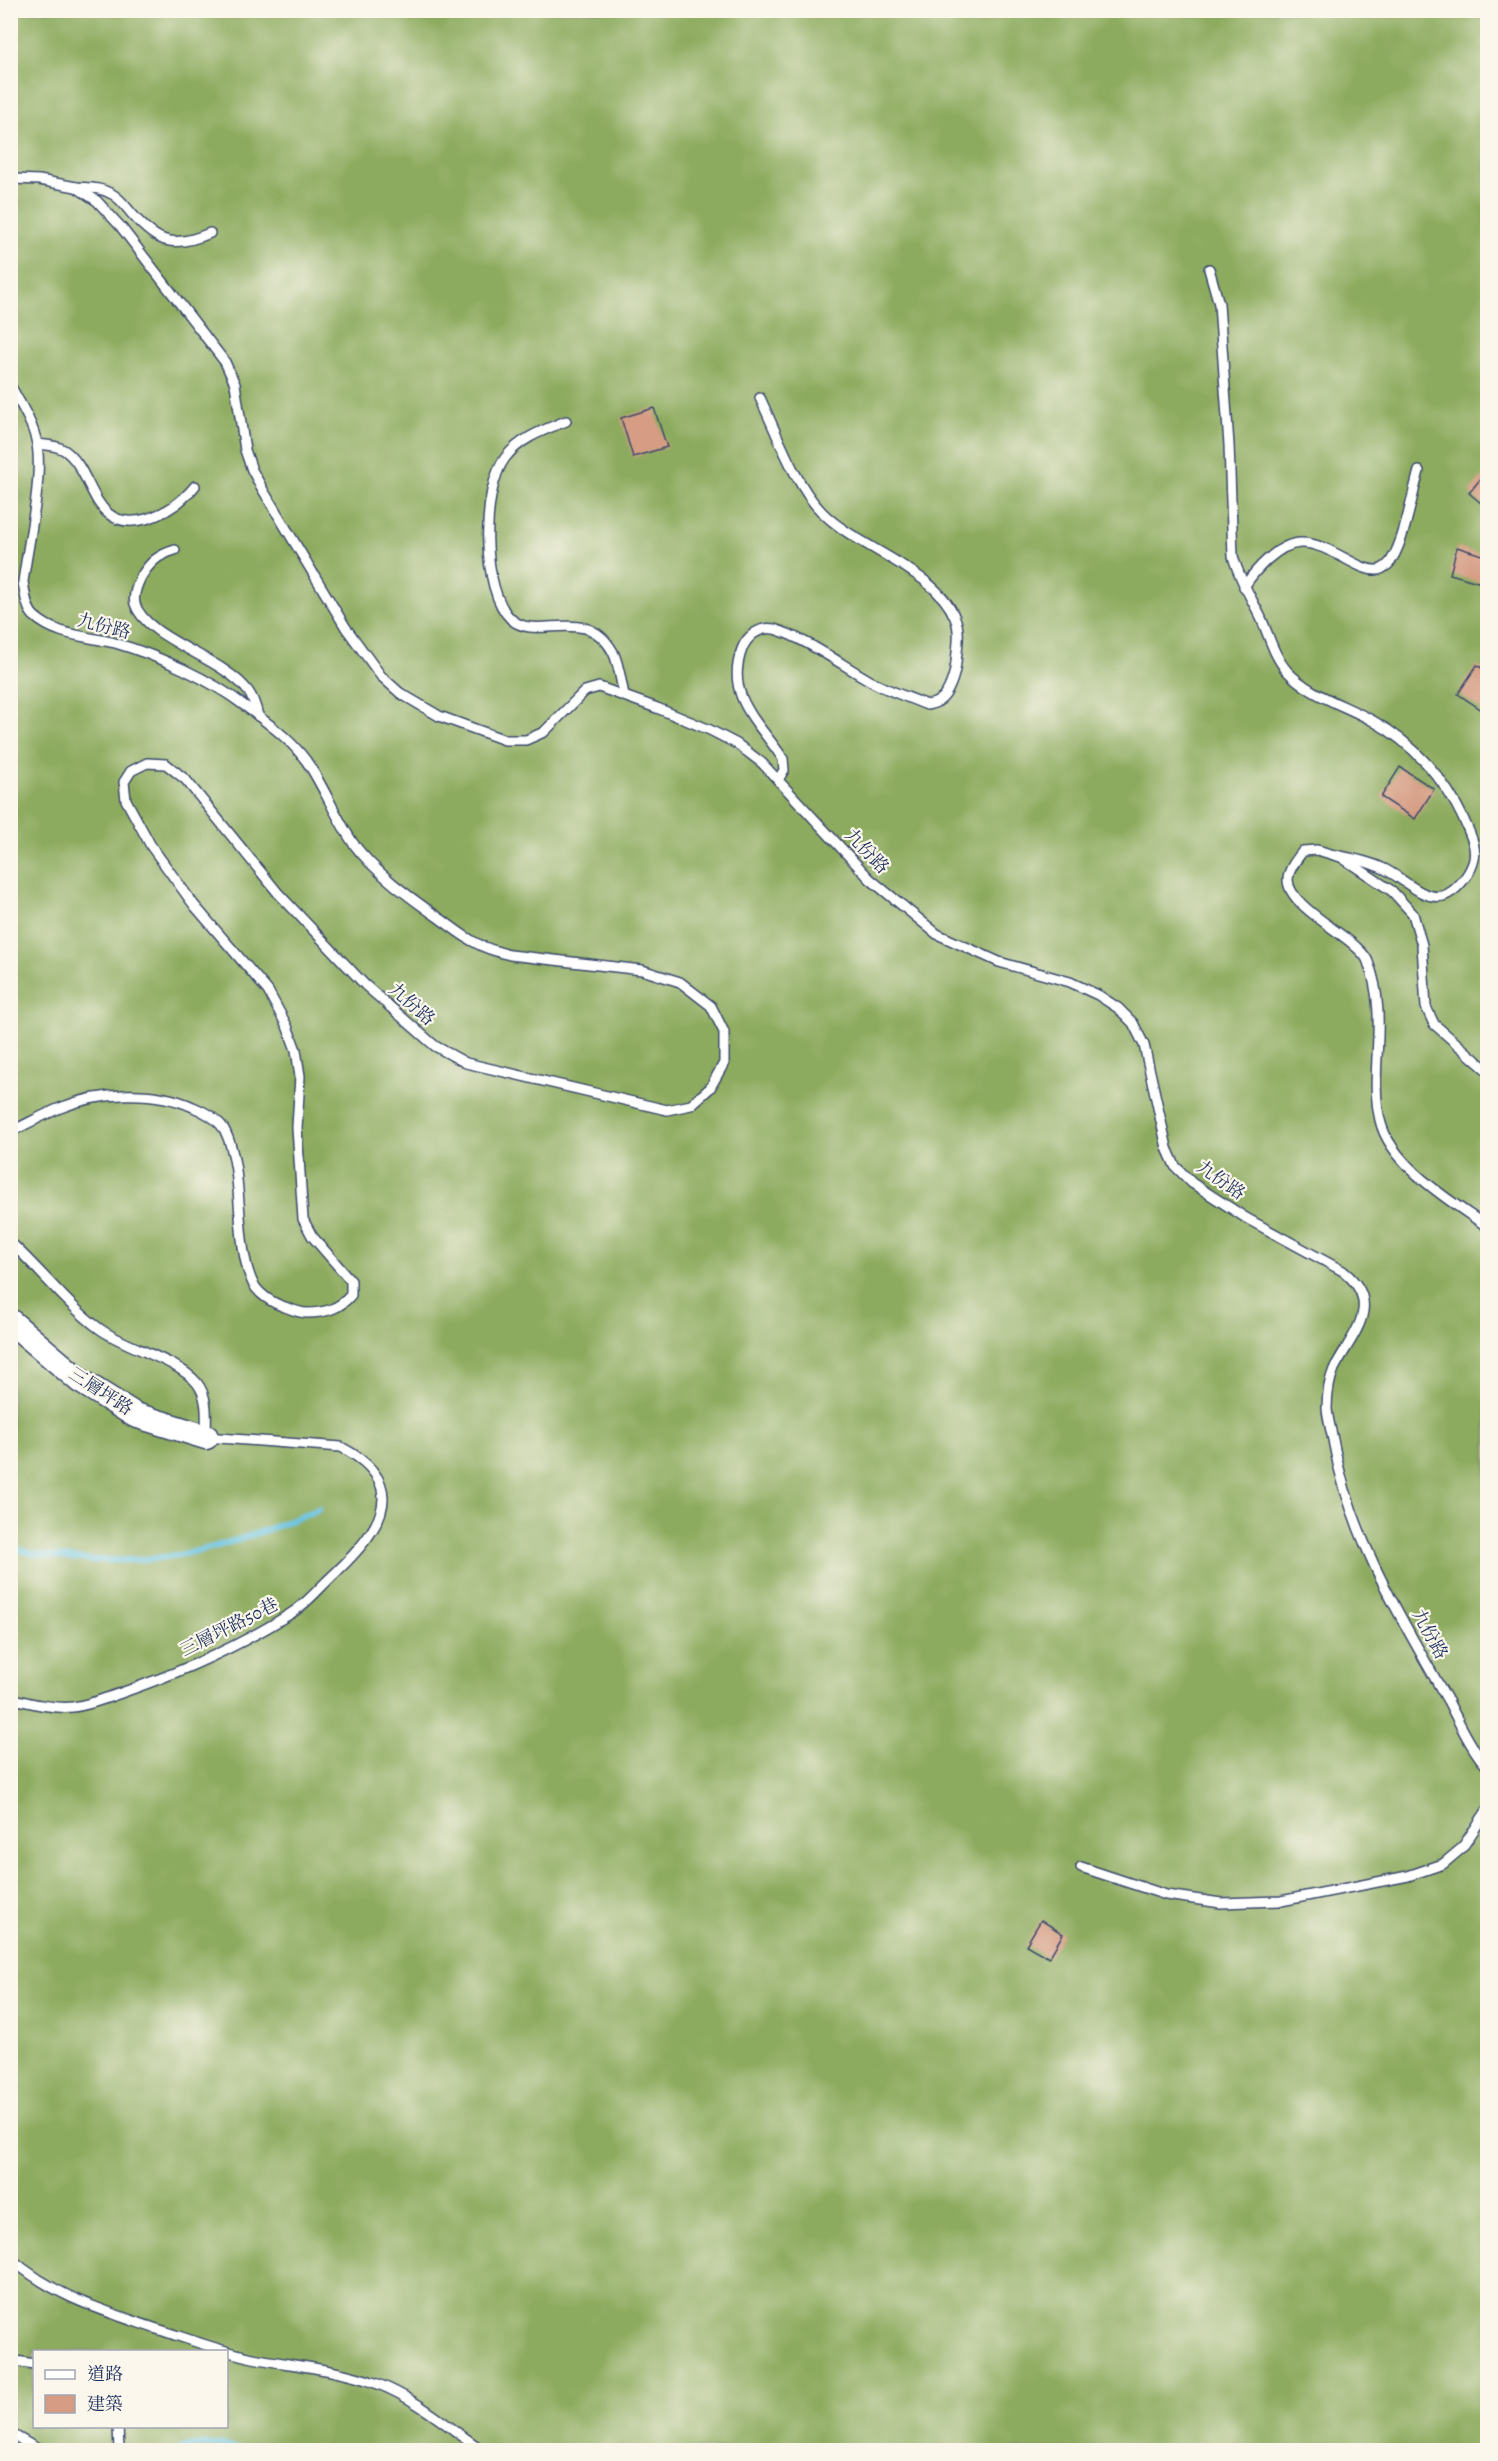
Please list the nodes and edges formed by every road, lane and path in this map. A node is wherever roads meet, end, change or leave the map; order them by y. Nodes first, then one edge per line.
1 (10, 181) edge
2 (76, 187) junction
3 (210, 233) dead end
4 (1209, 269) dead end
5 (10, 385) edge
6 (760, 398) dead end
7 (566, 421) dead end
8 (37, 444) junction
9 (1419, 471) dead end
10 (195, 486) dead end
11 (175, 549) dead end
12 (1244, 587) junction
13 (624, 696) junction
14 (258, 716) junction
15 (778, 780) junction
16 (1334, 855) junction
17 (1488, 1071) edge
18 (10, 1132) edge
19 (1488, 1227) edge
20 (10, 1242) edge
21 (10, 1321) edge
22 (206, 1437) junction
23 (10, 1698) edge
24 (1488, 1767) edge
25 (1486, 1815) edge
26 (1081, 1867) dead end
27 (10, 2258) edge
28 (225, 2350) edge
29 (228, 2351) edge
30 (10, 2360) edge
31 (33, 2364) edge
32 (118, 2428) edge
33 (10, 2433) edge
34 (39, 2451) edge
35 (119, 2451) edge
36 (482, 2451) edge

1 - 2 lane, 九份路
2 - 3 lane
2 - 13 lane, 九份路
4 - 12 lane
5 - 8 lane, 九份路
6 - 15 lane
7 - 13 lane
8 - 10 lane
8 - 14 lane, 九份路
9 - 12 lane
11 - 14 lane
12 - 16 lane
13 - 15 lane, 九份路
14 - 18 lane, 九份路
15 - 24 lane, 九份路
16 - 17 lane
16 - 19 lane
20 - 22 lane
21 - 22 street, 三層坪路
22 - 23 lane, 三層坪路50巷
25 - 26 lane
27 - 28 lane
29 - 36 lane
30 - 31 lane
32 - 35 lane
33 - 34 lane

